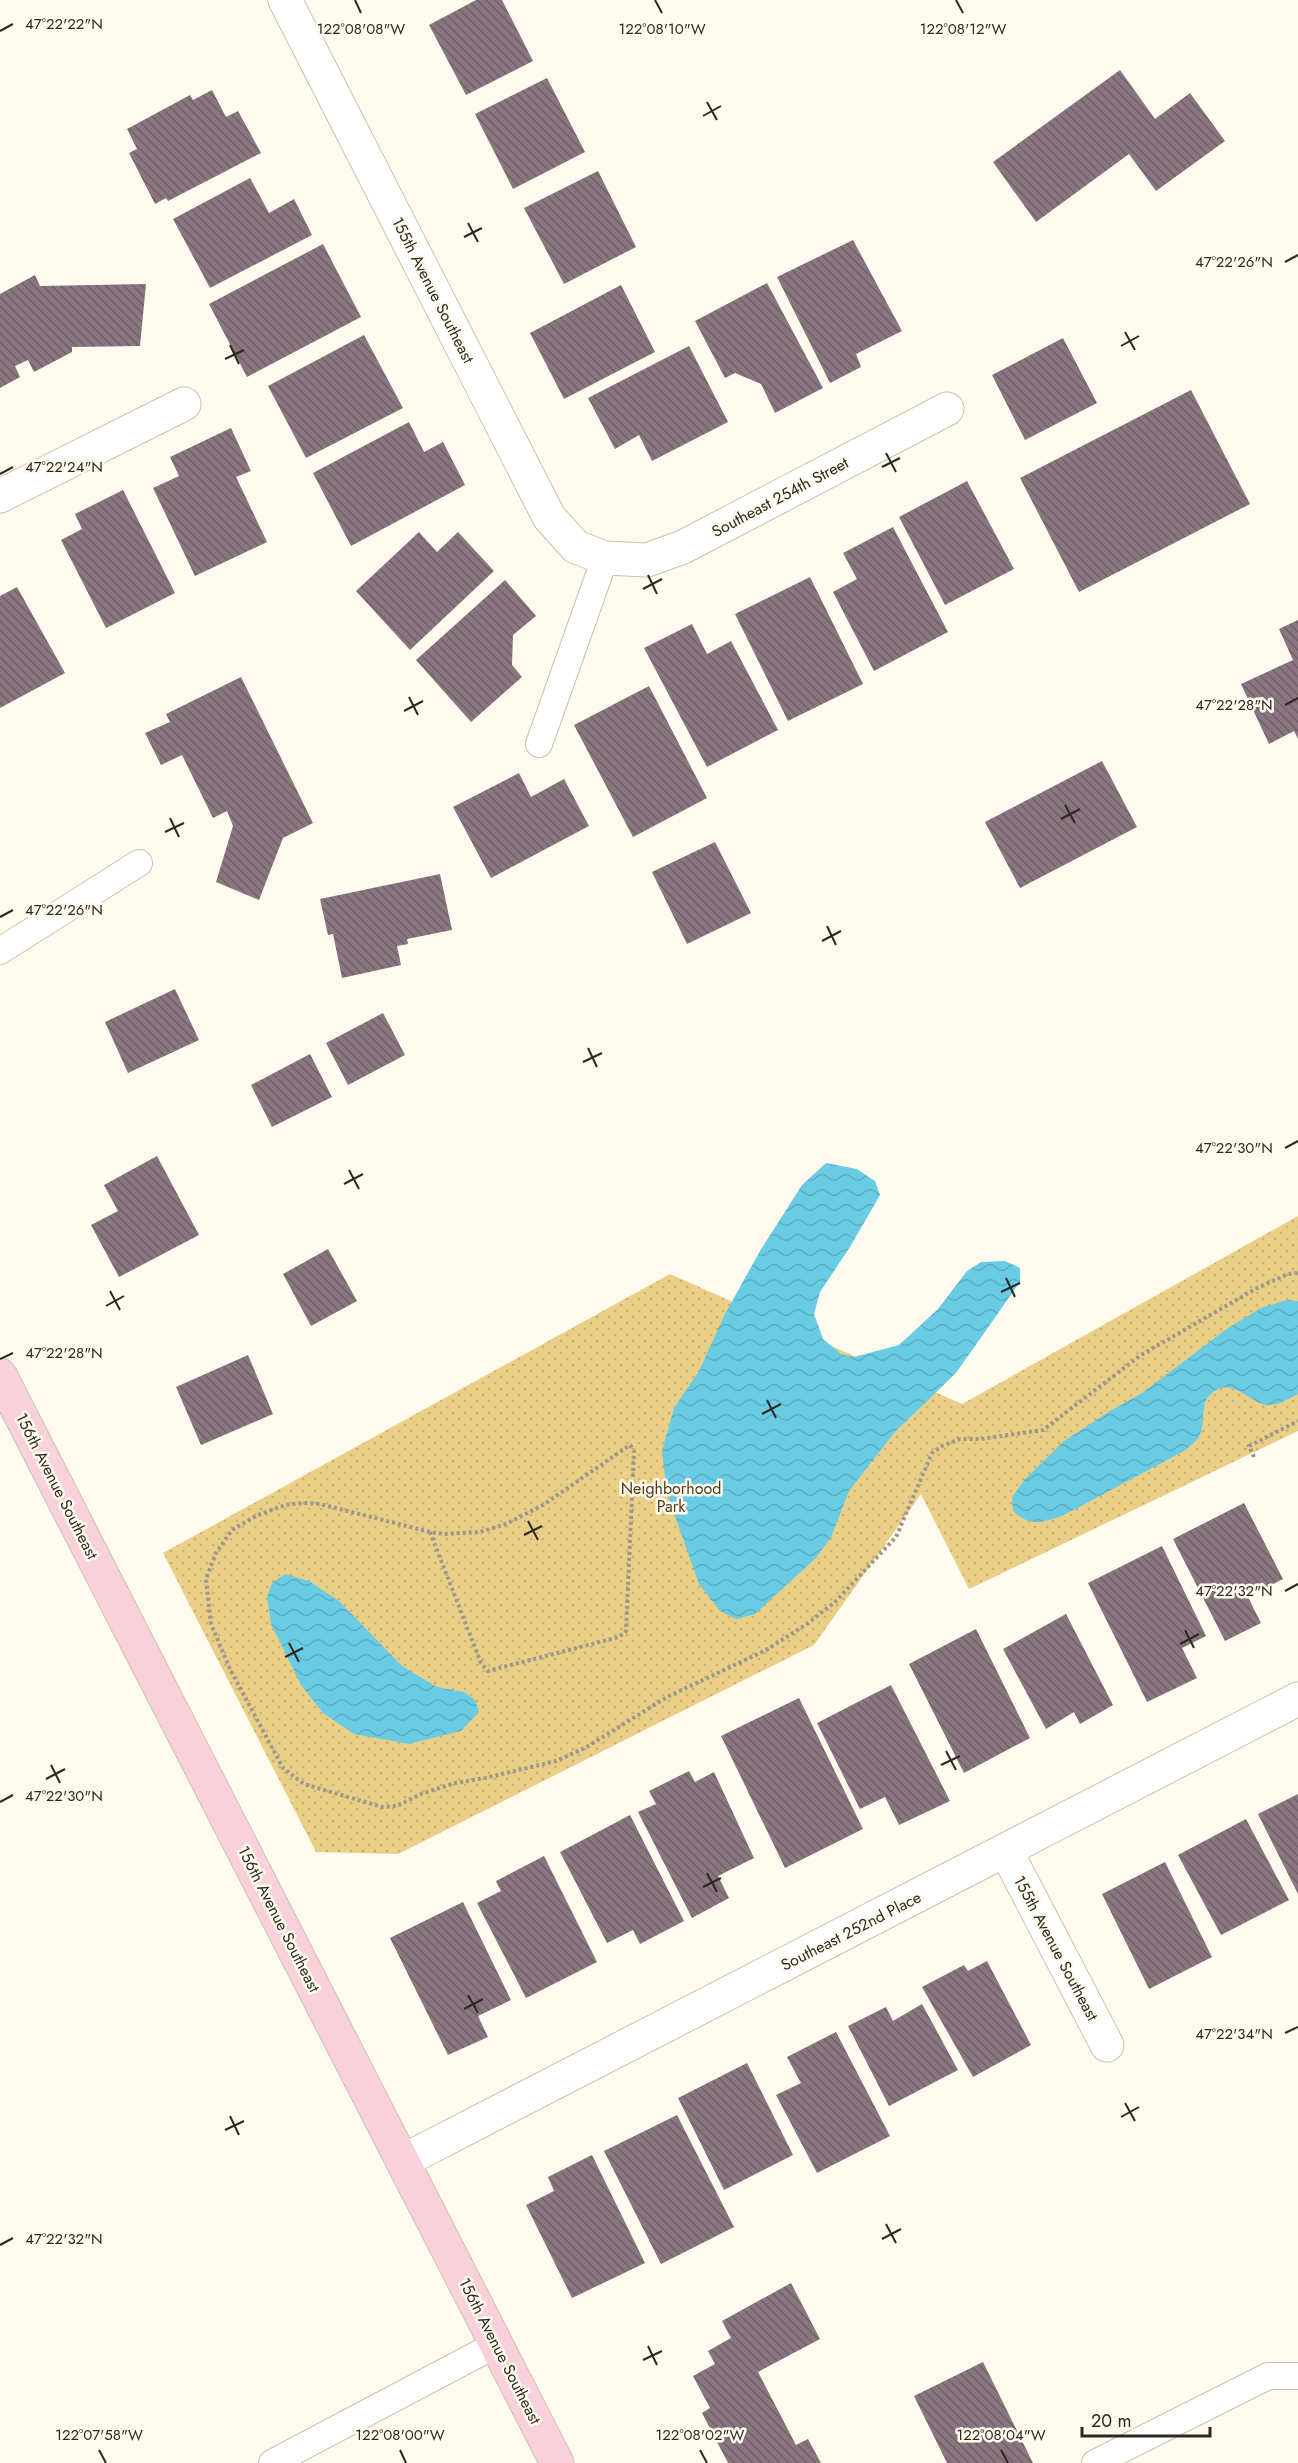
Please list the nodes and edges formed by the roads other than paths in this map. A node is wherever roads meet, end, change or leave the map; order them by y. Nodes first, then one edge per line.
1 (285, 0) edge
2 (184, 404) dead end
3 (947, 409) dead end
4 (0, 496) edge
5 (605, 558) junction
6 (539, 744) dead end
7 (139, 862) dead end
8 (0, 951) edge
9 (0, 1375) edge
10 (1298, 1699) edge
11 (1006, 1851) junction
12 (1107, 2045) dead end
13 (403, 2161) junction
14 (497, 2344) junction
15 (1298, 2376) edge
16 (272, 2463) edge
17 (557, 2463) edge
18 (1095, 2463) edge

1 - 5 street, 155th Avenue Southeast
2 - 4 street
3 - 5 street, Southeast 254th Street
5 - 6 lane
7 - 8 lane
9 - 13 street, 156th Avenue Southeast
10 - 11 street, Southeast 252nd Place
11 - 12 street, 155th Avenue Southeast
11 - 13 street, Southeast 252nd Place
13 - 14 street, 156th Avenue Southeast
14 - 16 lane
14 - 17 street, 156th Avenue Southeast
15 - 18 lane

